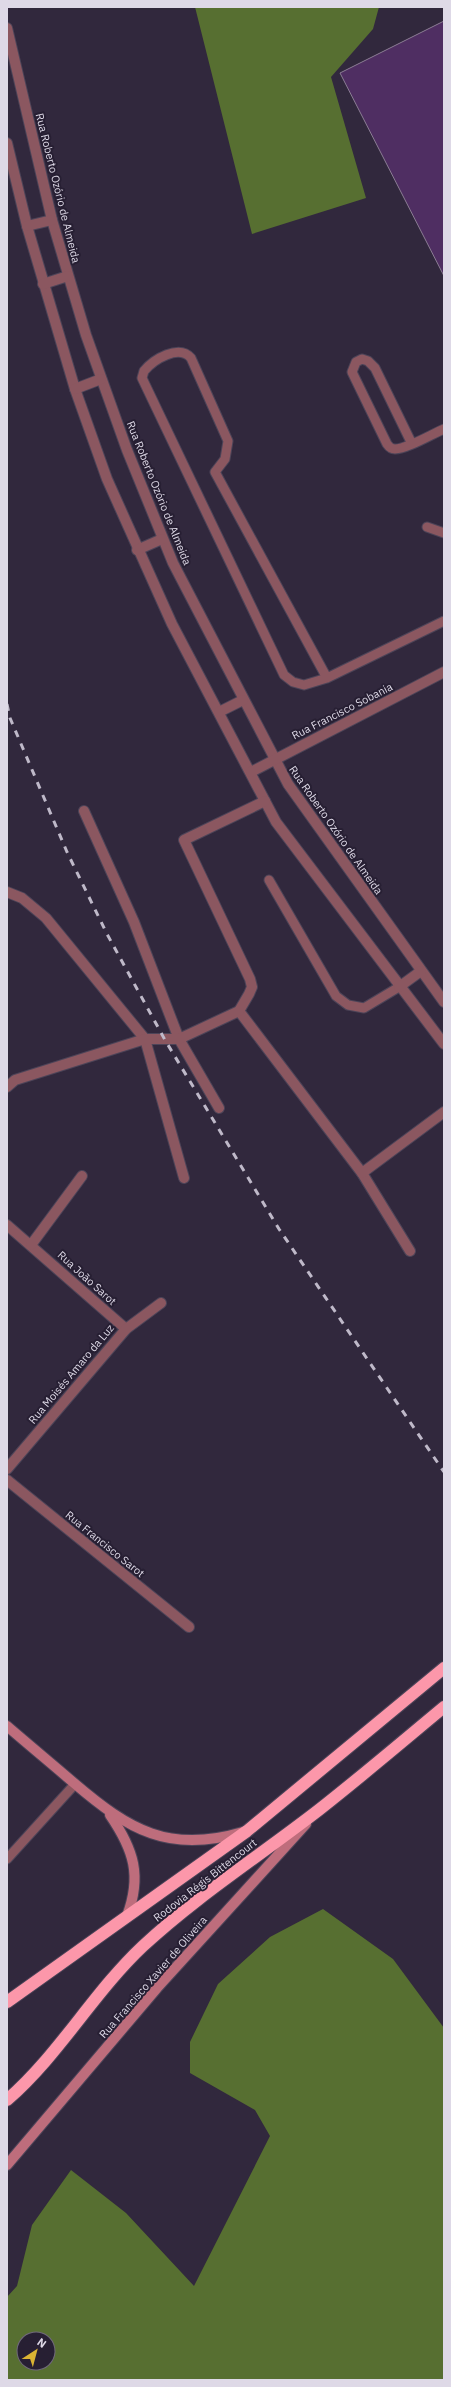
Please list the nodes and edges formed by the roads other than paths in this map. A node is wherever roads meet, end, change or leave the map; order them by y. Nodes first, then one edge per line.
1 (7, 28) edge
2 (7, 143) edge
3 (52, 220) junction
4 (27, 226) junction
5 (68, 276) junction
6 (43, 284) junction
7 (101, 379) junction
8 (75, 389) junction
9 (444, 429) edge
10 (412, 444) junction
11 (427, 527) dead end
12 (444, 533) edge
13 (162, 539) junction
14 (137, 550) junction
15 (444, 621) edge
16 (444, 672) edge
17 (327, 678) junction
18 (243, 700) junction
19 (219, 712) junction
20 (274, 760) junction
21 (251, 772) junction
22 (265, 801) junction
23 (84, 811) dead end
24 (269, 880) dead end
25 (7, 892) edge
26 (421, 971) junction
27 (399, 987) junction
28 (444, 1002) edge
29 (239, 1011) junction
30 (145, 1039) junction
31 (179, 1039) junction
32 (444, 1044) edge
33 (7, 1087) edge
34 (219, 1108) dead end
35 (444, 1112) edge
36 (362, 1173) junction
37 (82, 1176) dead end
38 (184, 1178) dead end
39 (7, 1225) edge
40 (31, 1245) junction
41 (410, 1251) dead end
42 (161, 1303) dead end
43 (126, 1329) junction
44 (7, 1469) edge
45 (7, 1480) edge
46 (188, 1627) dead end
47 (444, 1668) edge
48 (444, 1707) edge
49 (7, 1726) edge
50 (75, 1784) junction
51 (320, 1809) junction
52 (108, 1812) junction
53 (247, 1831) junction
54 (7, 1859) edge
55 (126, 1916) junction
56 (7, 2002) edge
57 (7, 2100) edge
58 (7, 2165) edge

1 - 3 street, Rua Roberto Ozório de Almeida
2 - 4 street
3 - 4 street
3 - 5 street, Rua Roberto Ozório de Almeida
4 - 6 street
5 - 6 street
5 - 7 street, Rua Roberto Ozório de Almeida
6 - 8 street
7 - 8 street
7 - 13 street, Rua Roberto Ozório de Almeida
8 - 14 street
9 - 10 lane
10 - 10 lane
11 - 12 lane
13 - 14 street
13 - 18 street, Rua Roberto Ozório de Almeida
14 - 19 street
15 - 17 lane
16 - 20 street, Rua Francisco Sobania
17 - 17 lane
18 - 19 street
18 - 20 street, Rua Roberto Ozório de Almeida
19 - 21 street
20 - 21 street, Rua Francisco Sobania
20 - 26 street, Rua Roberto Ozório de Almeida
21 - 22 street
22 - 27 street
22 - 29 street
23 - 31 street
24 - 27 lane
25 - 30 street
26 - 27 street
26 - 28 street, Rua Roberto Ozório de Almeida
27 - 32 street
29 - 31 street
29 - 36 street
30 - 31 street
30 - 33 street
30 - 38 street
31 - 34 street
35 - 36 street
36 - 41 street
37 - 40 street
39 - 40 street, Rua João Sarot
40 - 43 street, Rua João Sarot
42 - 43 street, Rua Moisés Amaro da Luz
43 - 44 street, Rua Moisés Amaro da Luz
45 - 46 street, Rua Francisco Sarot
47 - 53 highway, Rodovia Régis Bittencourt
48 - 51 highway, Rodovia Régis Bittencourt
49 - 50 main road
50 - 52 main road
50 - 54 lane
51 - 57 highway, Rodovia Régis Bittencourt
51 - 58 main road, Rua Francisco Xavier de Oliveira
52 - 53 main road
52 - 55 main road
53 - 55 highway, Rodovia Régis Bittencourt
55 - 56 highway, Rodovia Régis Bittencourt

